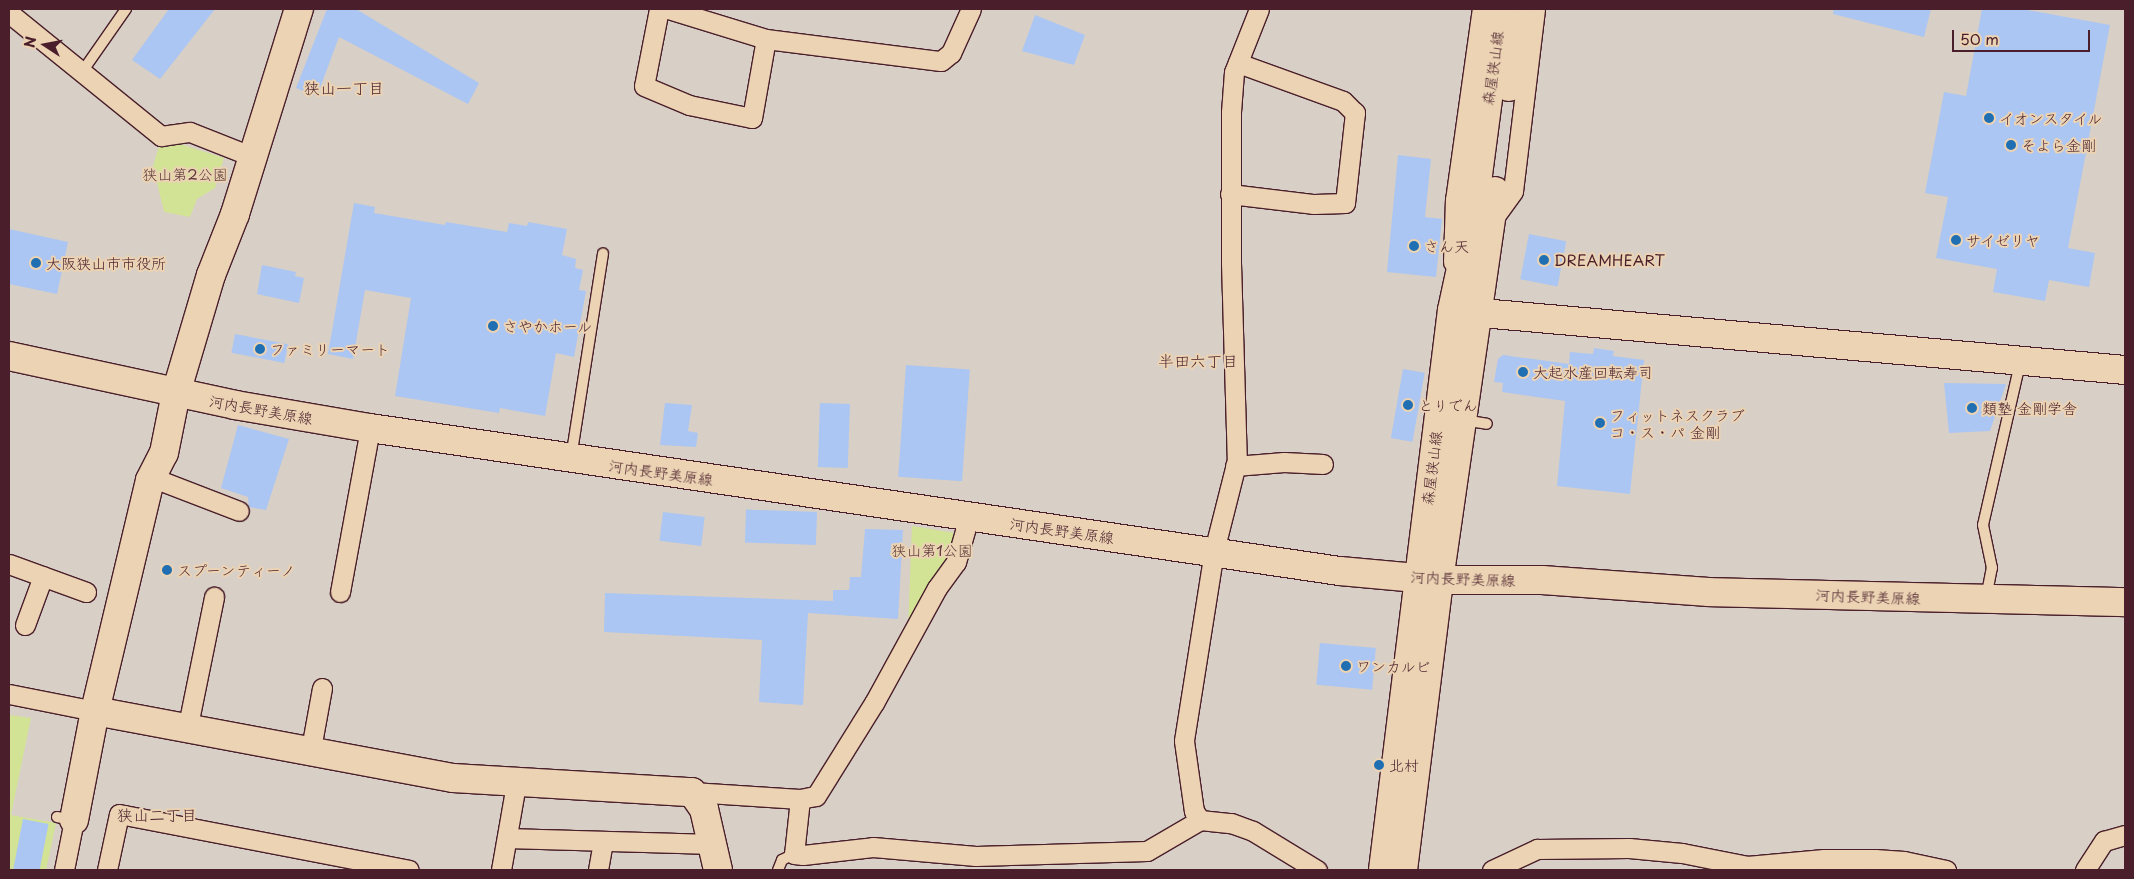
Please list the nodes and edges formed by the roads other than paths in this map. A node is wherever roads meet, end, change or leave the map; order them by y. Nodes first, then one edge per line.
1 (126, 9) edge
2 (299, 9) edge
3 (660, 9) edge
4 (668, 9) edge
5 (971, 9) edge
6 (1260, 9) edge
7 (1482, 9) edge
8 (1500, 9) edge
9 (1520, 9) edge
10 (1535, 9) edge
11 (9, 13) edge
12 (766, 39) junction
13 (1238, 62) junction
14 (82, 72) junction
15 (253, 158) junction
16 (1230, 194) junction
17 (1490, 222) junction
18 (603, 253) dead end
19 (1452, 310) junction
20 (1478, 313) junction
21 (9, 356) edge
22 (2020, 361) junction
23 (2125, 370) edge
24 (176, 393) junction
25 (370, 428) junction
26 (571, 459) junction
27 (1323, 464) dead end
28 (1235, 466) junction
29 (152, 477) junction
30 (240, 511) dead end
31 (969, 517) junction
32 (1214, 551) junction
33 (9, 564) edge
34 (43, 576) junction
35 (1428, 579) junction
36 (86, 592) dead end
37 (340, 592) dead end
38 (214, 597) dead end
39 (1986, 599) junction
40 (2125, 602) edge
41 (24, 625) dead end
42 (322, 688) dead end
43 (9, 694) edge
44 (95, 712) junction
45 (186, 730) junction
46 (310, 754) junction
47 (516, 784) junction
48 (692, 792) junction
49 (800, 799) junction
50 (66, 818) joint
51 (1200, 820) junction
52 (2125, 835) edge
53 (507, 838) junction
54 (603, 841) junction
55 (712, 844) junction
56 (794, 854) junction
57 (1759, 868) edge
58 (64, 870) edge
59 (108, 870) edge
60 (409, 870) edge
61 (501, 870) edge
62 (598, 870) edge
63 (718, 870) edge
64 (778, 870) edge
65 (1317, 870) edge
66 (1383, 870) edge
67 (1403, 870) edge
68 (1492, 870) edge
69 (1946, 870) edge
70 (2085, 870) edge

1 - 14 lane
2 - 15 main road
3 - 12 street
4 - 12 street
5 - 12 street
6 - 13 street
7 - 19 street
8 - 19 main road, 森屋狭山線
9 - 17 main road, 森屋狭山線
10 - 17 street
11 - 14 street
13 - 16 street
13 - 16 street
14 - 15 street
15 - 24 main road
16 - 28 street
17 - 20 main road, 森屋狭山線
18 - 26 lane
19 - 20 main road
19 - 35 main road, 森屋狭山線
20 - 22 main road
20 - 35 main road, 森屋狭山線
21 - 24 main road, 河内長野美原線
22 - 23 main road
22 - 39 lane
24 - 25 main road, 河内長野美原線
24 - 29 main road
25 - 26 main road, 河内長野美原線
25 - 37 street
26 - 31 main road, 河内長野美原線
27 - 28 street
28 - 32 street
29 - 30 street
29 - 44 main road
31 - 32 main road, 河内長野美原線
31 - 49 street
32 - 35 main road, 河内長野美原線
32 - 51 street
33 - 34 street
34 - 36 street
34 - 41 street
35 - 39 main road, 河内長野美原線
35 - 66 main road, 森屋狭山線
35 - 67 main road, 森屋狭山線
38 - 45 street
39 - 40 main road, 河内長野美原線
42 - 46 street
43 - 44 street
44 - 45 main road
44 - 50 main road
45 - 46 main road
46 - 47 main road
47 - 48 main road
47 - 53 street
48 - 49 street
48 - 55 main road
49 - 56 street
50 - 58 street
51 - 56 street
51 - 65 street
52 - 70 street
53 - 54 street
53 - 61 street
54 - 55 street
54 - 62 street
55 - 63 main road
56 - 64 lane
57 - 68 street
57 - 69 street
59 - 60 street

